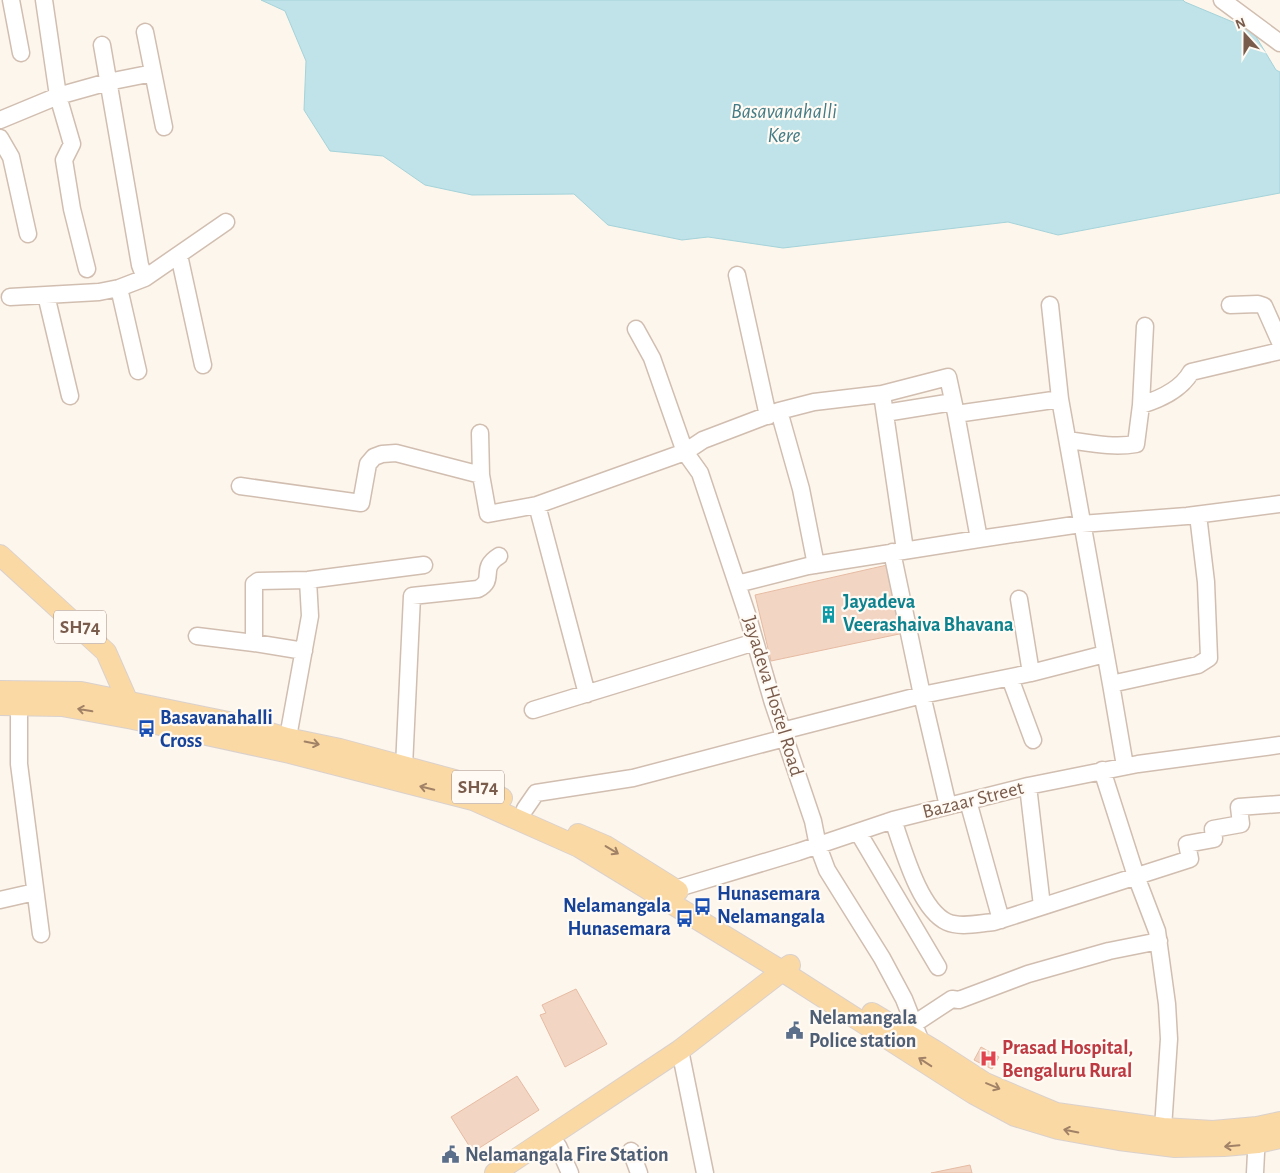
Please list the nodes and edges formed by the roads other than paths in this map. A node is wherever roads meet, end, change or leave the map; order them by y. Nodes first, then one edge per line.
1 (12, 0) edge
2 (44, 0) edge
3 (1222, 0) edge
4 (145, 32) dead end
5 (1280, 43) edge
6 (102, 45) dead end
7 (21, 53) dead end
8 (153, 73) junction
9 (108, 82) junction
10 (58, 96) junction
11 (0, 120) edge
12 (164, 127) dead end
13 (0, 138) edge
14 (226, 222) dead end
15 (28, 234) dead end
16 (179, 255) junction
17 (87, 269) dead end
18 (737, 275) dead end
19 (145, 278) junction
20 (119, 288) junction
21 (46, 295) junction
22 (10, 297) dead end
23 (1050, 305) dead end
24 (1230, 305) dead end
25 (1145, 326) dead end
26 (636, 329) dead end
27 (1280, 342) edge
28 (1280, 351) edge
29 (203, 365) dead end
30 (138, 371) dead end
31 (882, 394) junction
32 (70, 396) dead end
33 (1060, 400) junction
34 (1141, 405) junction
35 (955, 408) junction
36 (774, 413) junction
37 (885, 414) junction
38 (480, 433) dead end
39 (1068, 440) junction
40 (685, 452) junction
41 (482, 475) junction
42 (240, 486) dead end
43 (1280, 504) edge
44 (537, 505) junction
45 (1198, 515) junction
46 (1081, 524) junction
47 (979, 539) junction
48 (898, 551) junction
49 (0, 555) edge
50 (499, 556) dead end
51 (424, 565) dead end
52 (816, 565) junction
53 (308, 580) junction
54 (737, 584) junction
55 (1019, 599) dead end
56 (197, 636) dead end
57 (755, 642) junction
58 (254, 643) junction
59 (304, 651) junction
60 (1105, 654) junction
61 (1031, 673) junction
62 (1010, 678) junction
63 (1111, 684) junction
64 (0, 691) edge
65 (587, 694) junction
66 (922, 695) junction
67 (10, 705) edge
68 (130, 710) junction
69 (533, 710) dead end
70 (783, 734) junction
71 (1033, 740) dead end
72 (286, 745) junction
73 (1280, 745) edge
74 (1125, 766) junction
75 (1102, 770) junction
76 (403, 774) junction
77 (1028, 786) junction
78 (968, 801) junction
79 (1280, 804) edge
80 (948, 806) junction
81 (525, 809) junction
82 (893, 820) junction
83 (858, 832) junction
84 (818, 846) junction
85 (1136, 876) junction
86 (675, 889) junction
87 (35, 892) junction
88 (0, 900) edge
89 (1042, 906) junction
90 (1001, 920) junction
91 (41, 934) dead end
92 (1159, 941) junction
93 (938, 967) dead end
94 (792, 972) junction
95 (914, 1024) junction
96 (934, 1050) junction
97 (681, 1056) junction
98 (1280, 1122) edge
99 (1163, 1128) junction
100 (1257, 1135) junction
101 (1280, 1138) edge
102 (558, 1146) junction
103 (630, 1151) dead end
104 (495, 1173) edge
105 (517, 1173) edge
106 (570, 1173) edge
107 (639, 1173) edge
108 (705, 1173) edge
109 (1255, 1173) edge

1 - 7 street
2 - 10 street
3 - 5 street
4 - 8 street
6 - 9 street
8 - 9 street
8 - 12 street
9 - 10 street
9 - 19 street
10 - 11 street
10 - 17 street
13 - 15 street
14 - 16 street
16 - 19 street
16 - 29 street
18 - 36 street
19 - 20 street
20 - 21 street
20 - 30 street
21 - 22 street
21 - 32 street
23 - 33 street
24 - 27 street
25 - 34 street
26 - 40 street, Jayadeva Hostel Road
28 - 34 street
31 - 35 street
31 - 36 street
31 - 37 street
33 - 35 street
33 - 39 street
34 - 39 street
35 - 37 street
35 - 47 street
36 - 40 street
36 - 52 street
37 - 48 street
38 - 41 street
39 - 46 street
40 - 44 street
40 - 54 street, Jayadeva Hostel Road
41 - 42 street
41 - 44 street
43 - 45 street
44 - 65 street
45 - 46 street
45 - 63 street
46 - 47 street
46 - 60 street
47 - 48 street
48 - 52 street
48 - 66 street
49 - 68 main road, SH74
50 - 76 street
51 - 53 street
52 - 54 street
53 - 58 street
53 - 59 street
54 - 57 street, Jayadeva Hostel Road
55 - 61 street
56 - 58 street
57 - 65 street
57 - 70 street, Jayadeva Hostel Road
58 - 59 street
59 - 72 street
60 - 61 street
60 - 63 street
61 - 62 street
62 - 66 street
62 - 71 street
63 - 74 street
64 - 68 main road
65 - 69 street
66 - 70 street
66 - 80 street
68 -> 67 main road
67 - 87 street
68 - 72 main road, SH74
70 - 81 street
70 - 84 street, Jayadeva Hostel Road
72 - 76 main road, SH74
73 - 74 street, Bazaar Street
74 - 75 street, Bazaar Street
75 - 77 street, Bazaar Street
75 - 85 street
76 - 81 main road, SH74
94 -> 76 main road, SH74
77 - 78 street, Bazaar Street
77 - 89 street
78 - 80 street, Bazaar Street
78 - 90 street
79 - 85 street
80 - 82 street, Bazaar Street
81 -> 86 main road, SH74
82 - 83 street, Bazaar Street
82 - 90 street
83 - 84 street, Bazaar Street
83 - 93 street
84 - 86 street, Bazaar Street
84 - 95 street, Jayadeva Hostel Road
85 - 89 street
85 - 92 street
86 - 94 main road, SH74
87 - 88 street
87 - 91 street
89 - 90 street
92 - 95 street
92 - 99 street
94 - 96 main road
94 - 97 main road
100 -> 94 main road
95 - 96 street, Jayadeva Hostel Road
96 -> 99 main road
97 - 102 main road
97 - 104 main road
97 - 108 street
98 - 100 main road
99 - 100 main road
100 - 101 main road
100 - 109 street
102 - 105 main road
102 - 106 street
103 - 107 street

